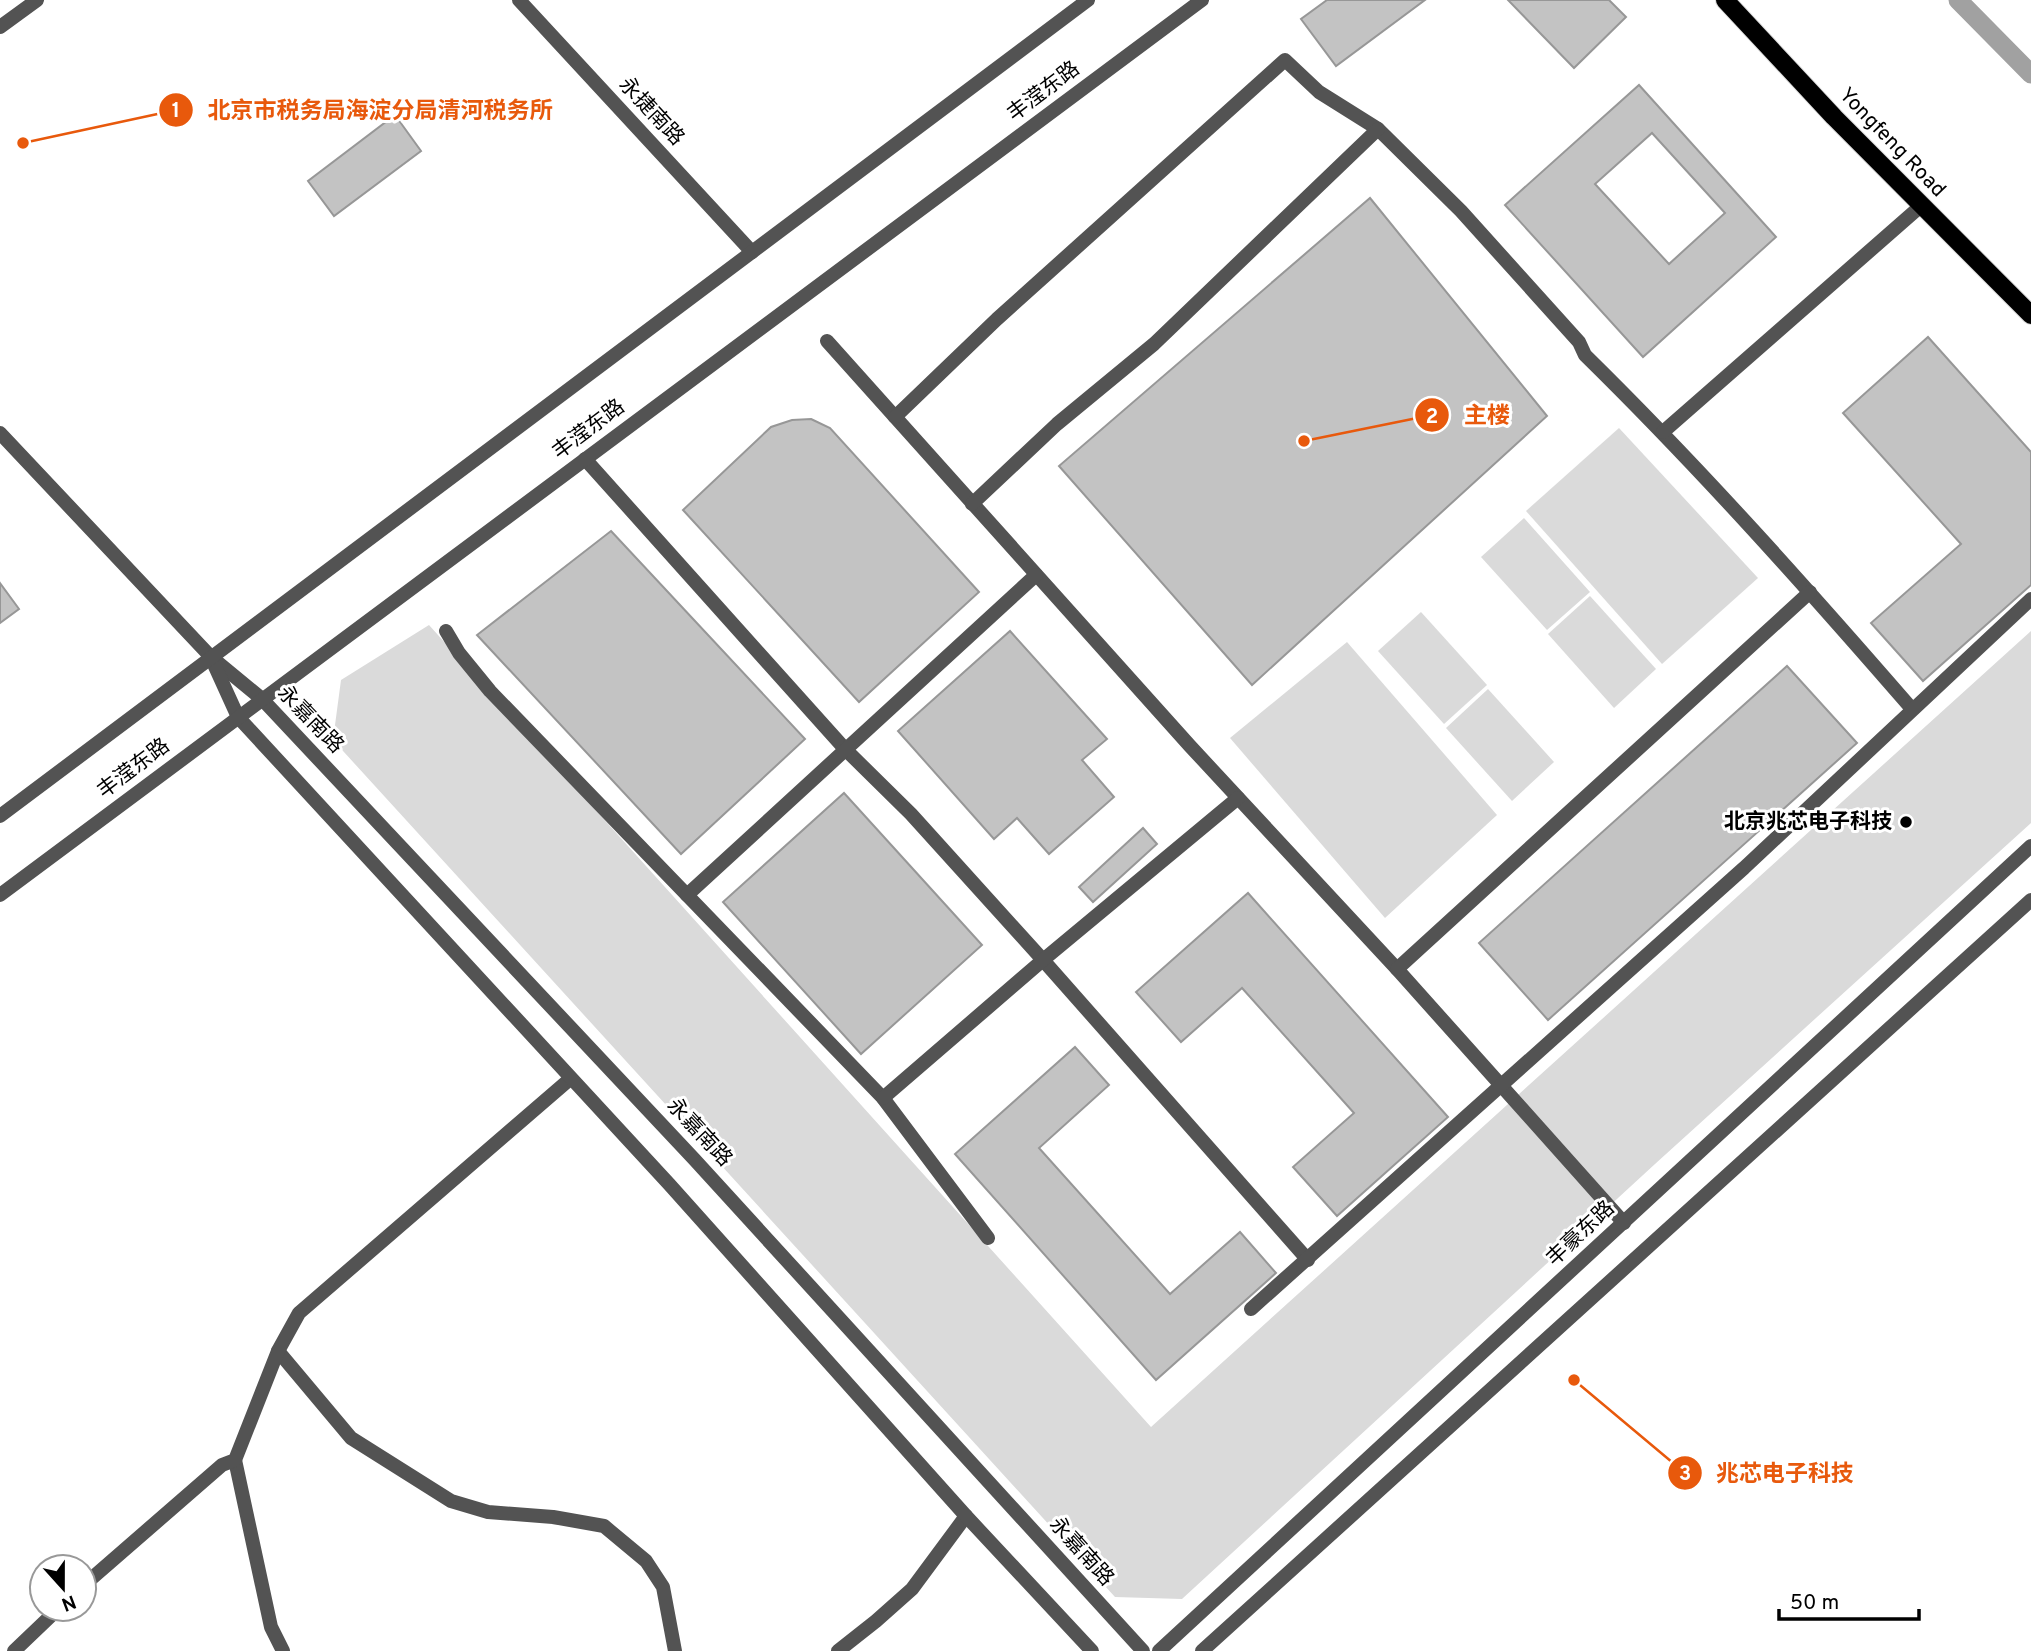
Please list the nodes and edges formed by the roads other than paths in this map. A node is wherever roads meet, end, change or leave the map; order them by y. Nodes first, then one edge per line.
1 (37, 0) edge
2 (519, 0) edge
3 (1088, 0) edge
4 (1202, 0) edge
5 (1725, 0) edge
6 (0, 27) edge
7 (1378, 129) junction
8 (1922, 205) junction
9 (752, 252) junction
10 (2031, 315) edge
11 (827, 341) dead end
12 (895, 417) junction
13 (1663, 432) junction
14 (0, 433) edge
15 (585, 459) junction
16 (972, 504) junction
17 (1036, 575) junction
18 (1810, 592) junction
19 (2031, 599) edge
20 (446, 631) dead end
21 (211, 657) junction
22 (262, 699) junction
23 (1912, 709) junction
24 (238, 717) junction
25 (845, 750) junction
26 (1238, 798) junction
27 (0, 817) edge
28 (2031, 846) edge
29 (0, 895) edge
30 (687, 895) junction
31 (2031, 900) edge
32 (1043, 960) junction
33 (1397, 969) junction
34 (570, 1079) junction
35 (1502, 1086) junction
36 (883, 1098) junction
37 (1624, 1223) junction
38 (988, 1238) dead end
39 (1308, 1260) junction
40 (1251, 1309) dead end
41 (278, 1352) junction
42 (235, 1460) junction
43 (966, 1516) junction
44 (98, 1573) edge
45 (43, 1623) edge
46 (14, 1651) edge
47 (283, 1651) edge
48 (675, 1651) edge
49 (838, 1651) edge
50 (1092, 1651) edge
51 (1143, 1651) edge
52 (1159, 1651) edge
53 (1202, 1651) edge

1 - 6 street
2 - 9 street, 永捷南路
3 - 9 street, 丰滢东路
4 - 15 street, 丰滢东路
5 - 8 main road, Yongfeng Road
7 - 12 street
7 - 13 street
7 - 16 street
8 - 10 main road, Yongfeng Road
8 - 13 street
9 - 21 street, 丰滢东路
11 - 12 street
12 - 16 street
13 - 18 street
14 - 21 street, 永嘉南路
15 - 22 street, 丰滢东路
15 - 25 street
16 - 17 street
17 - 25 street
17 - 26 street
18 - 23 street
18 - 33 street
19 - 23 street
20 - 30 street
21 - 22 street, 永嘉南路
21 - 24 street, 永嘉南路
21 - 27 street, 丰滢东路
22 - 24 street, 丰滢东路
22 - 51 street, 永嘉南路
23 - 35 street
24 - 29 street, 丰滢东路
24 - 34 street, 永嘉南路
25 - 30 street
25 - 32 street
26 - 32 street
26 - 33 street
28 - 37 street, 丰豪东路
30 - 36 street
31 - 53 street
32 - 36 street
32 - 39 street
33 - 35 street
34 - 41 street
34 - 43 street, 永嘉南路
35 - 37 street
35 - 39 street
36 - 38 street
37 - 52 street, 丰豪东路
39 - 40 street
41 - 42 street
41 - 48 street
42 - 44 street
42 - 47 street
43 - 49 street
43 - 50 street, 永嘉南路
45 - 46 street

